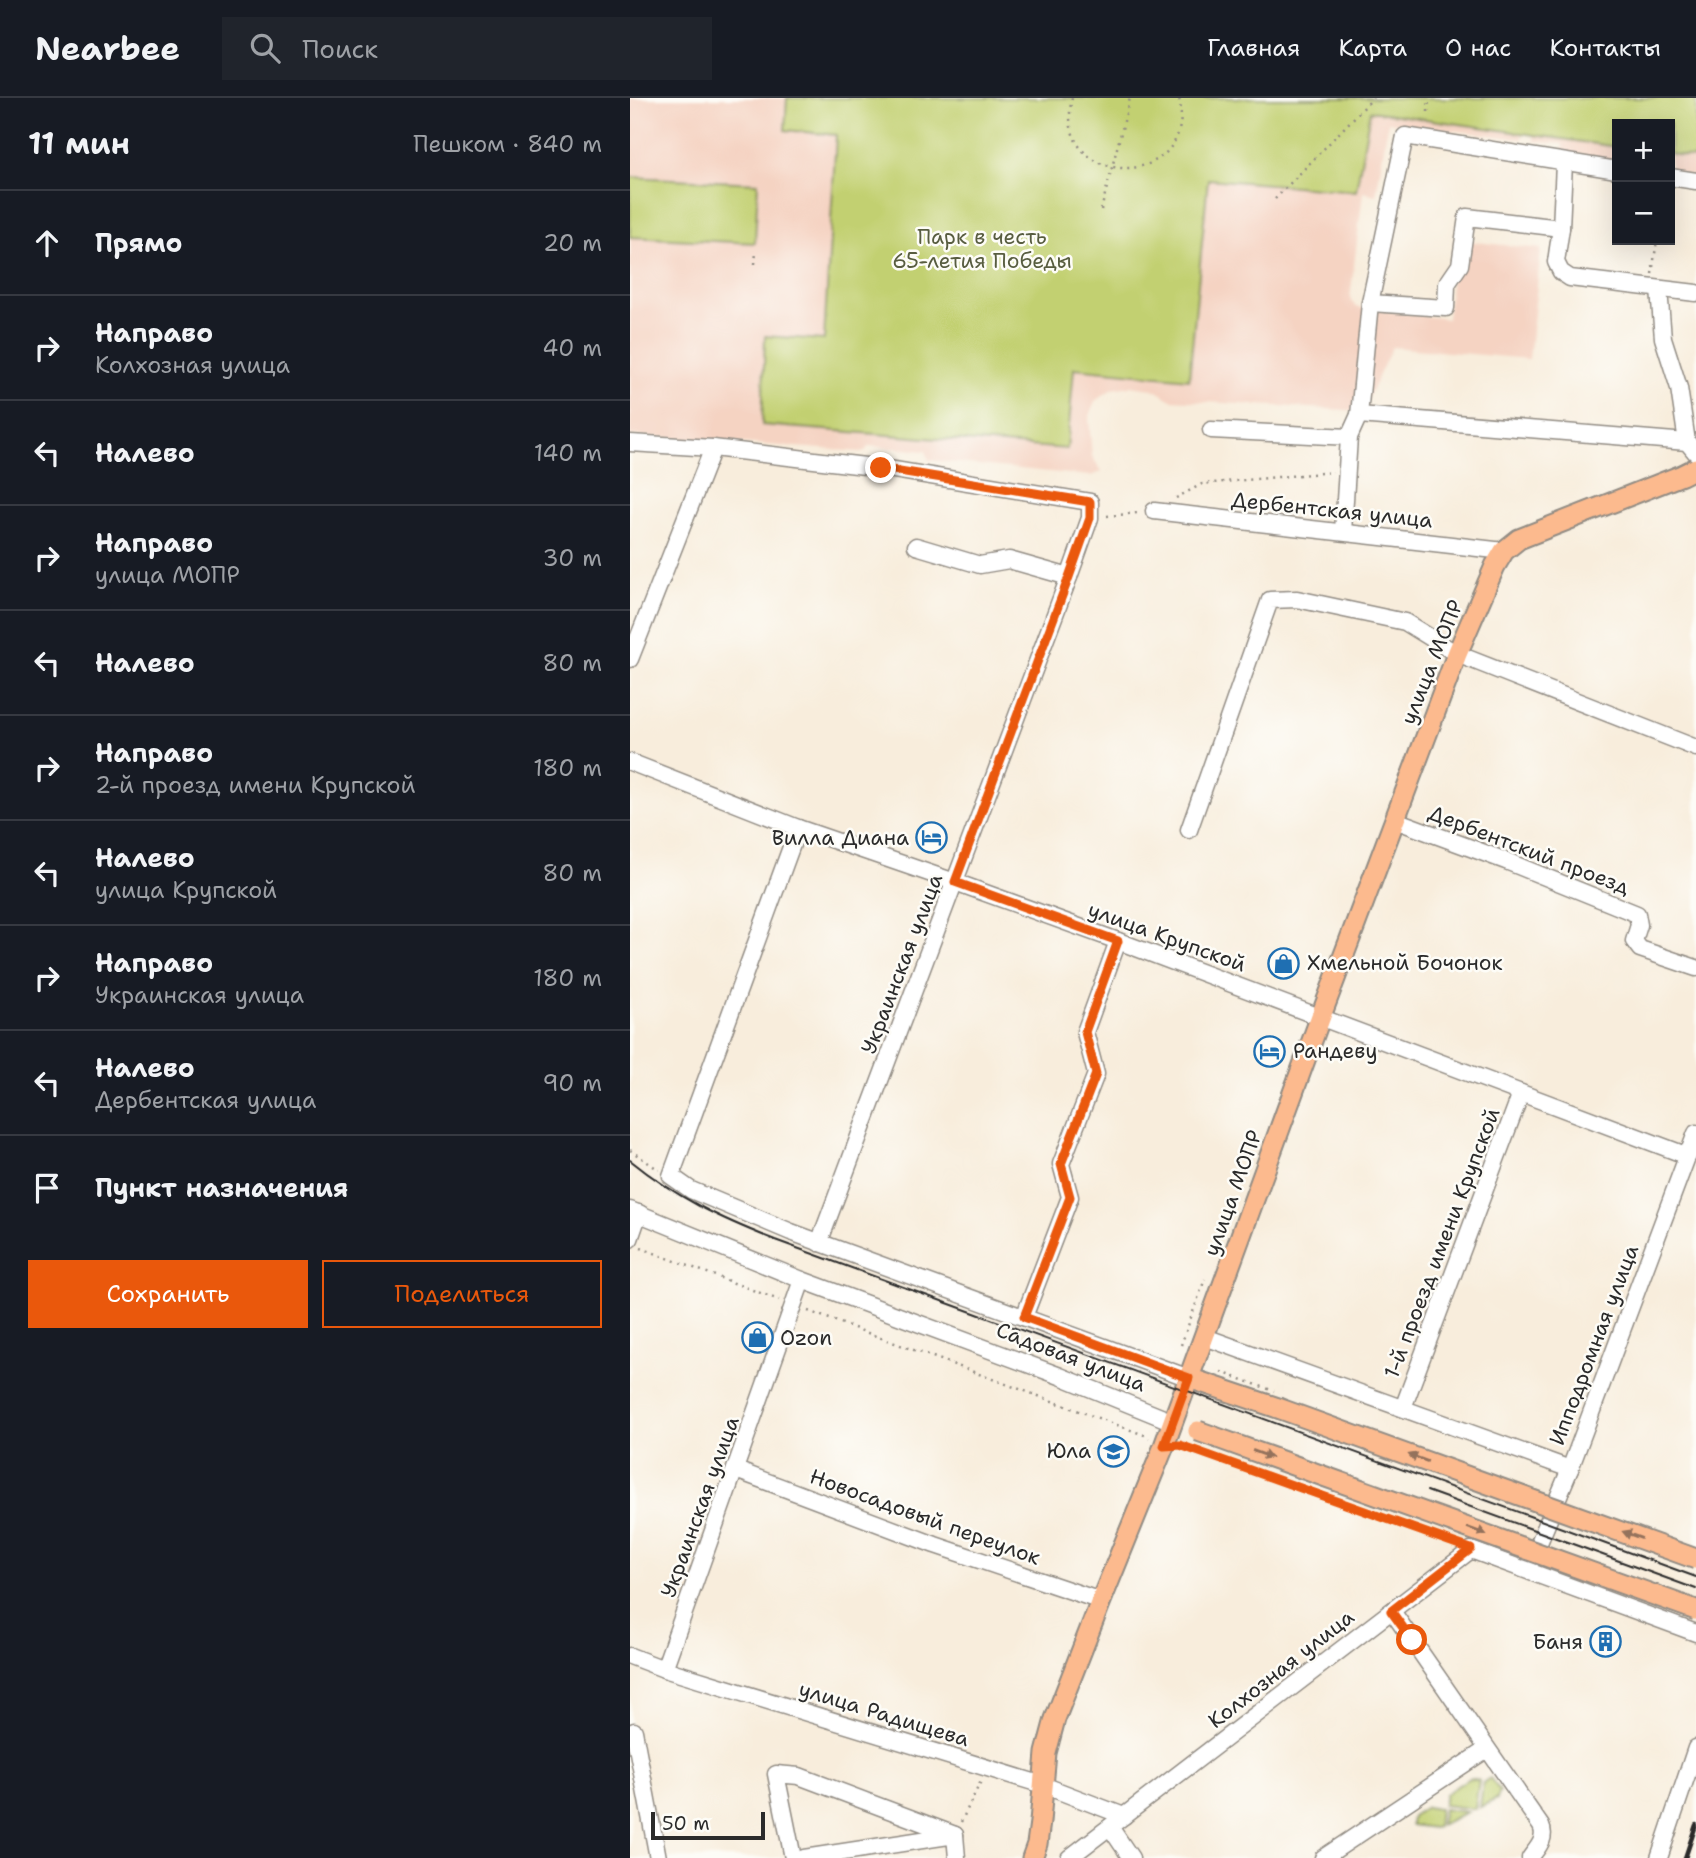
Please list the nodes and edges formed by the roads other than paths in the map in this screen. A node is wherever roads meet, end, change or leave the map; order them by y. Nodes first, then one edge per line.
1 (1564, 163) junction
2 (1612, 169) edge
3 (1675, 178) edge
4 (1696, 181) edge
5 (1561, 228) junction
6 (1655, 288) junction
7 (1696, 293) edge
8 (1370, 303) junction
9 (1359, 415) junction
10 (1211, 430) dead end
11 (1349, 438) junction
12 (630, 443) edge
13 (1691, 447) edge
14 (713, 448) junction
15 (1696, 468) edge
16 (1154, 511) road end
17 (1343, 532) junction
18 (916, 546) dead end
19 (1504, 551) junction
20 (1069, 577) junction
21 (1457, 654) junction
22 (630, 659) edge
23 (1696, 748) edge
24 (630, 762) edge
25 (1395, 820) junction
26 (798, 828) junction
27 (1189, 830) dead end
28 (955, 882) junction
29 (1118, 941) junction
30 (1696, 968) edge
31 (1321, 1016) junction
32 (1521, 1093) junction
33 (1696, 1133) edge
34 (1688, 1156) junction
35 (635, 1212) edge
36 (636, 1243) edge
37 (820, 1243) junction
38 (802, 1280) junction
39 (1024, 1317) junction
40 (1205, 1337) junction
41 (1189, 1378) junction
42 (1403, 1408) junction
43 (1173, 1422) junction
44 (1570, 1469) junction
45 (736, 1470) junction
46 (1696, 1559) edge
47 (1528, 1570) junction
48 (1101, 1601) junction
49 (1696, 1610) edge
50 (1391, 1611) junction
51 (1696, 1633) edge
52 (630, 1656) edge
53 (664, 1669) junction
54 (634, 1731) dead end
55 (1487, 1748) junction
56 (1696, 1748) edge
57 (1043, 1785) junction
58 (1124, 1816) junction
59 (1110, 1827) junction
60 (955, 1835) junction
61 (658, 1858) edge
62 (793, 1858) edge
63 (804, 1858) edge
64 (957, 1858) edge
65 (1032, 1858) edge
66 (1069, 1858) edge
67 (1131, 1858) edge
68 (1323, 1858) edge
69 (1530, 1858) edge
70 (1659, 1858) edge

1 - 2 street
1 - 5 street
1 - 8 street
3 - 4 street
5 - 6 street
5 - 8 street
6 - 7 street
6 - 13 street
8 - 9 street
9 - 11 street
9 - 13 street
10 - 11 street
11 - 17 street
12 - 14 street
14 - 20 street, Украинская улица
14 - 22 street
15 - 19 main road
16 - 17 street, Дербентская улица
17 - 19 street, Дербентская улица
18 - 20 street
19 - 21 main road, улица МОПР
20 - 28 street, Украинская улица
21 - 23 street
21 - 25 main road, улица МОПР
21 - 27 street
24 - 26 street, улица Крупской
25 - 30 street, Дербентский проезд
25 - 31 main road, улица МОПР
26 - 28 street, улица Крупской
26 - 37 street
28 - 29 street, улица Крупской
28 - 37 street, Украинская улица
29 - 31 street, улица Крупской
29 - 39 street
31 - 32 street, улица Крупской
31 - 40 main road, улица МОПР
32 - 34 street, улица Крупской
32 - 42 street, 1-й проезд имени Крупской
33 - 34 street, Ипподромная улица
34 - 44 street, Ипподромная улица
35 - 36 street
35 - 38 street, Садовая улица
37 - 39 street
38 - 43 street, Садовая улица
38 - 45 street, Украинская улица
39 - 41 street
40 - 41 main road, улица МОПР
40 - 42 street
41 - 43 main road, улица МОПР
46 -> 41 main road, bridge
42 - 44 street
43 - 48 main road, улица МОПР
43 -> 49 main road, Садовая улица, bridge
44 - 47 street, Ипподромная улица
45 - 48 street, Новосадовый переулок
45 - 53 street, Украинская улица
47 - 50 street, Колхозная улица
47 - 51 street
48 - 57 main road, улица МОПР
50 - 55 street
50 - 58 street, Колхозная улица
52 - 53 street, улица Радищева
53 - 57 street, улица Радищева
54 - 61 street
55 - 68 street
55 - 69 street
56 - 70 street
57 - 58 street, улица Радищева
57 - 65 main road, улица МОПР
58 - 59 street, Колхозная улица
59 - 66 street, Колхозная улица
59 - 67 street
60 - 62 street
60 - 63 street
60 - 64 street

